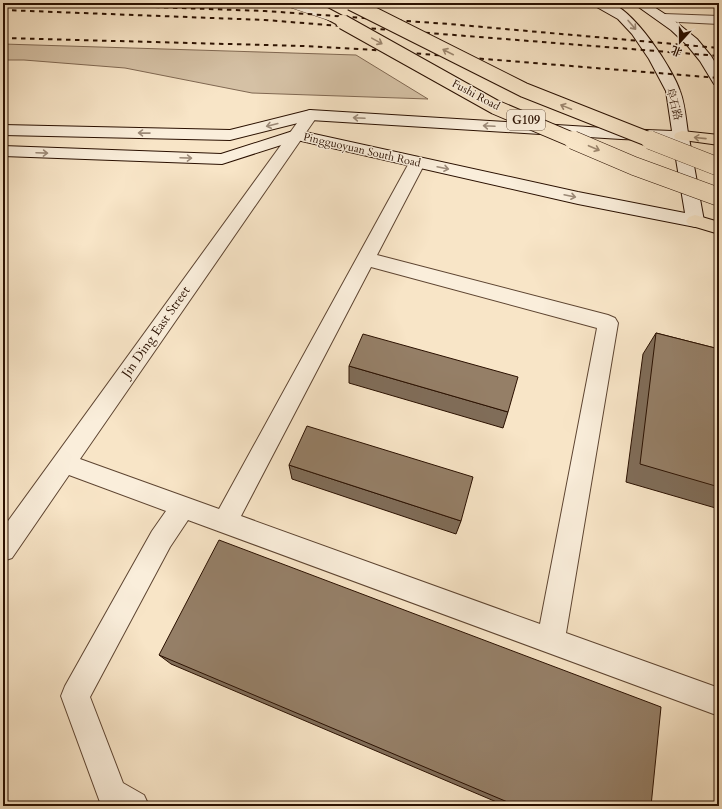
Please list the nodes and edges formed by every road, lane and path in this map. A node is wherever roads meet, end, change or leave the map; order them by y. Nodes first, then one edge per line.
1 (286, 3) edge
2 (308, 3) edge
3 (351, 3) edge
4 (600, 3) edge
5 (639, 3) edge
6 (664, 18) junction
7 (719, 20) edge
8 (343, 22) junction
9 (719, 81) edge
10 (310, 115) junction
11 (3, 130) edge
12 (296, 135) junction
13 (682, 136) junction
14 (719, 140) edge
15 (3, 152) edge
16 (417, 163) junction
17 (719, 168) edge
18 (719, 197) edge
19 (695, 221) junction
20 (719, 228) edge
21 (365, 259) junction
22 (64, 463) junction
23 (183, 507) junction
24 (225, 522) junction
25 (3, 549) edge
26 (551, 640) junction
27 (719, 702) edge
28 (133, 806) edge

1 - 8 lane
2 - 8 main road, Fushi Road / G109
17 -> 3 main road, Fushi Road / G109, bridge
4 -> 13 street, 阜石路
5 - 6 street
6 - 7 street
6 - 9 street
8 -> 18 main road, Fushi Road / G109, bridge
10 -> 11 street, Pingguoyuan South Road
10 - 12 street, Jin Ding East Street
13 -> 10 street, Pingguoyuan South Road
15 -> 12 street, Pingguoyuan South Road
12 - 16 street, Pingguoyuan South Road
12 - 22 street, Jin Ding East Street
14 -> 13 main road
13 - 19 street, 阜石路
16 -> 19 street, Pingguoyuan South Road
16 - 21 street
19 - 20 main road
21 - 24 street
21 - 26 street
22 - 23 street
22 - 25 street, Jin Ding East Street
23 - 24 street
23 - 28 street
24 - 26 street
26 - 27 street

